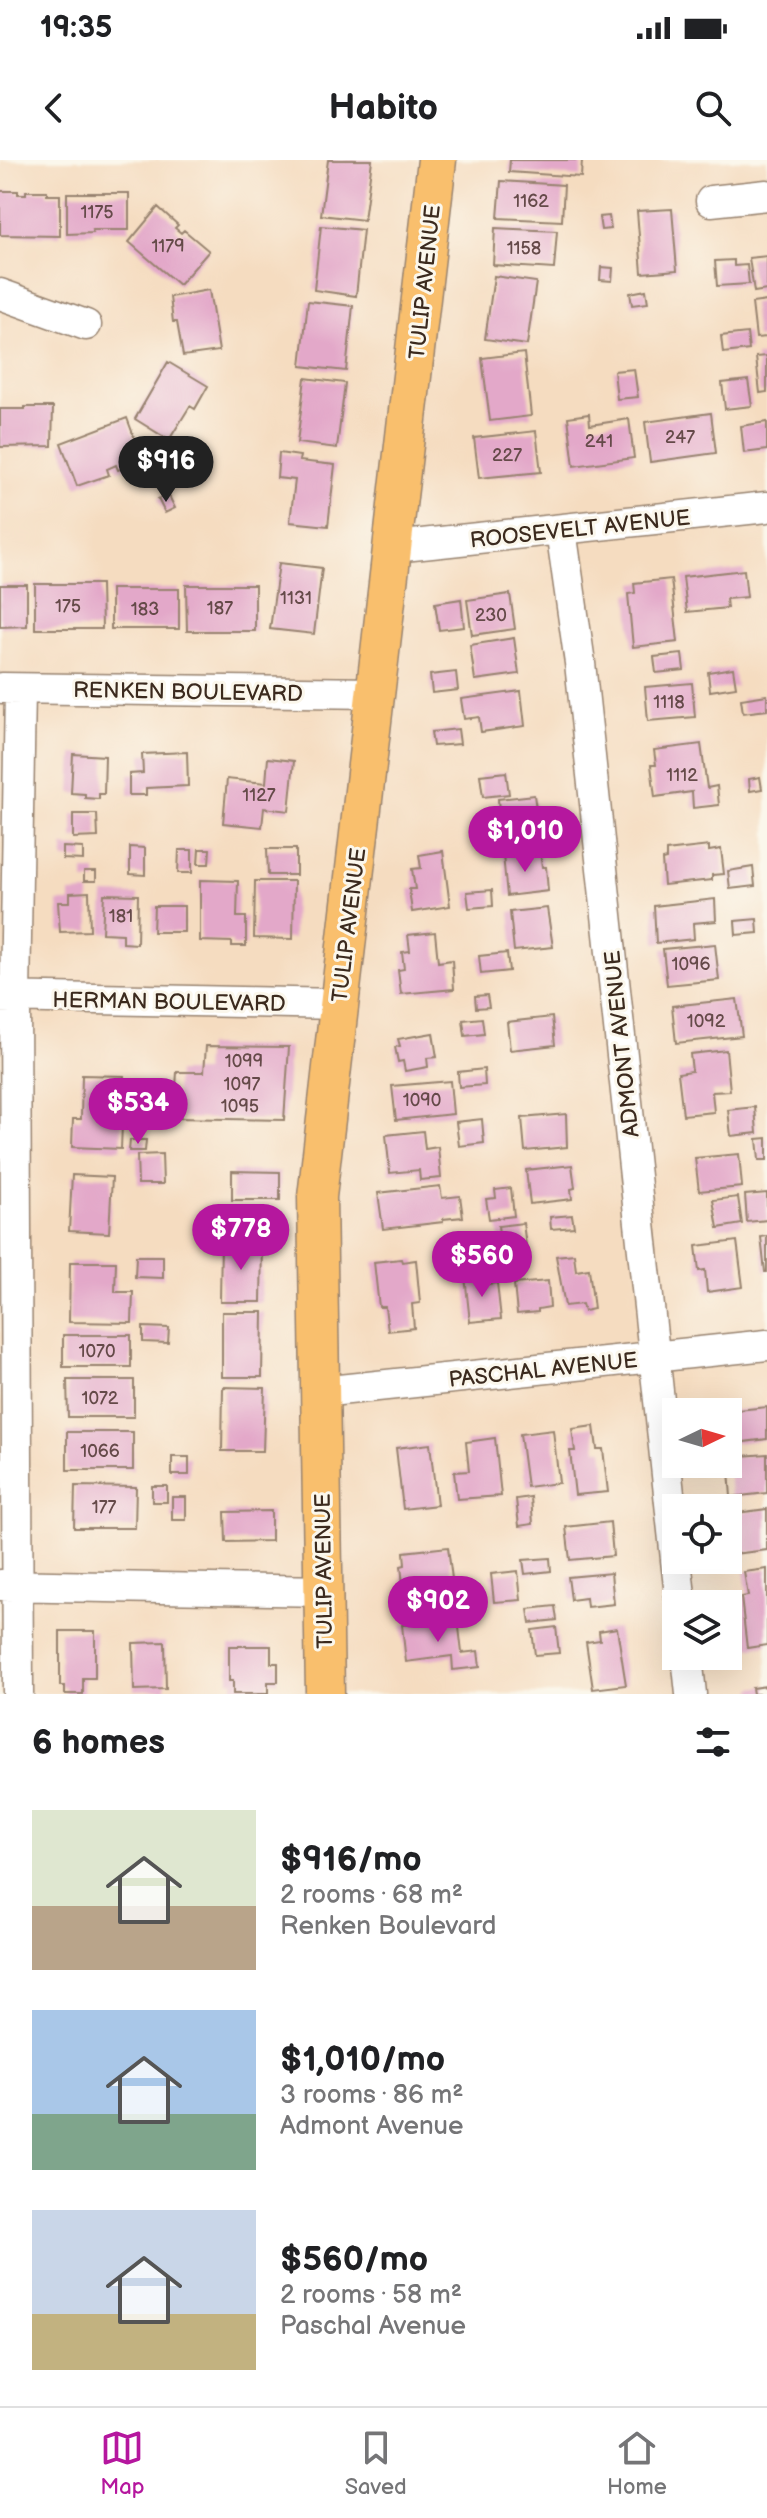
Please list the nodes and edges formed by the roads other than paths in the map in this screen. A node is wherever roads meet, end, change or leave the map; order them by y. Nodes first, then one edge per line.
1 (437, 160) edge
2 (767, 195) edge
3 (711, 201) dead end
4 (0, 294) edge
5 (86, 325) dead end
6 (767, 507) edge
7 (561, 530) junction
8 (394, 547) junction
9 (10, 688) edge
10 (375, 693) junction
11 (8, 997) edge
12 (338, 1004) junction
13 (767, 1345) edge
14 (654, 1357) junction
15 (320, 1392) junction
16 (669, 1494) edge
17 (8, 1586) edge
18 (324, 1591) junction
19 (688, 1670) edge
20 (18, 1694) edge
21 (325, 1694) edge
22 (691, 1694) edge

1 - 8 main road, TULIP AVENUE
2 - 3 street
4 - 5 street
6 - 7 street, ROOSEVELT AVENUE
7 - 8 street, ROOSEVELT AVENUE
7 - 14 street, ADMONT AVENUE
8 - 10 main road, TULIP AVENUE
9 - 10 street, RENKEN BOULEVARD
9 - 11 street
10 - 12 main road, TULIP AVENUE
11 - 12 street, HERMAN BOULEVARD
11 - 17 street
12 - 15 main road, TULIP AVENUE
13 - 14 street, PASCHAL AVENUE
14 - 15 street, PASCHAL AVENUE
14 - 16 street, ADMONT AVENUE
15 - 18 main road, TULIP AVENUE
17 - 18 street
17 - 20 street
18 - 21 main road, TULIP AVENUE
19 - 22 street

